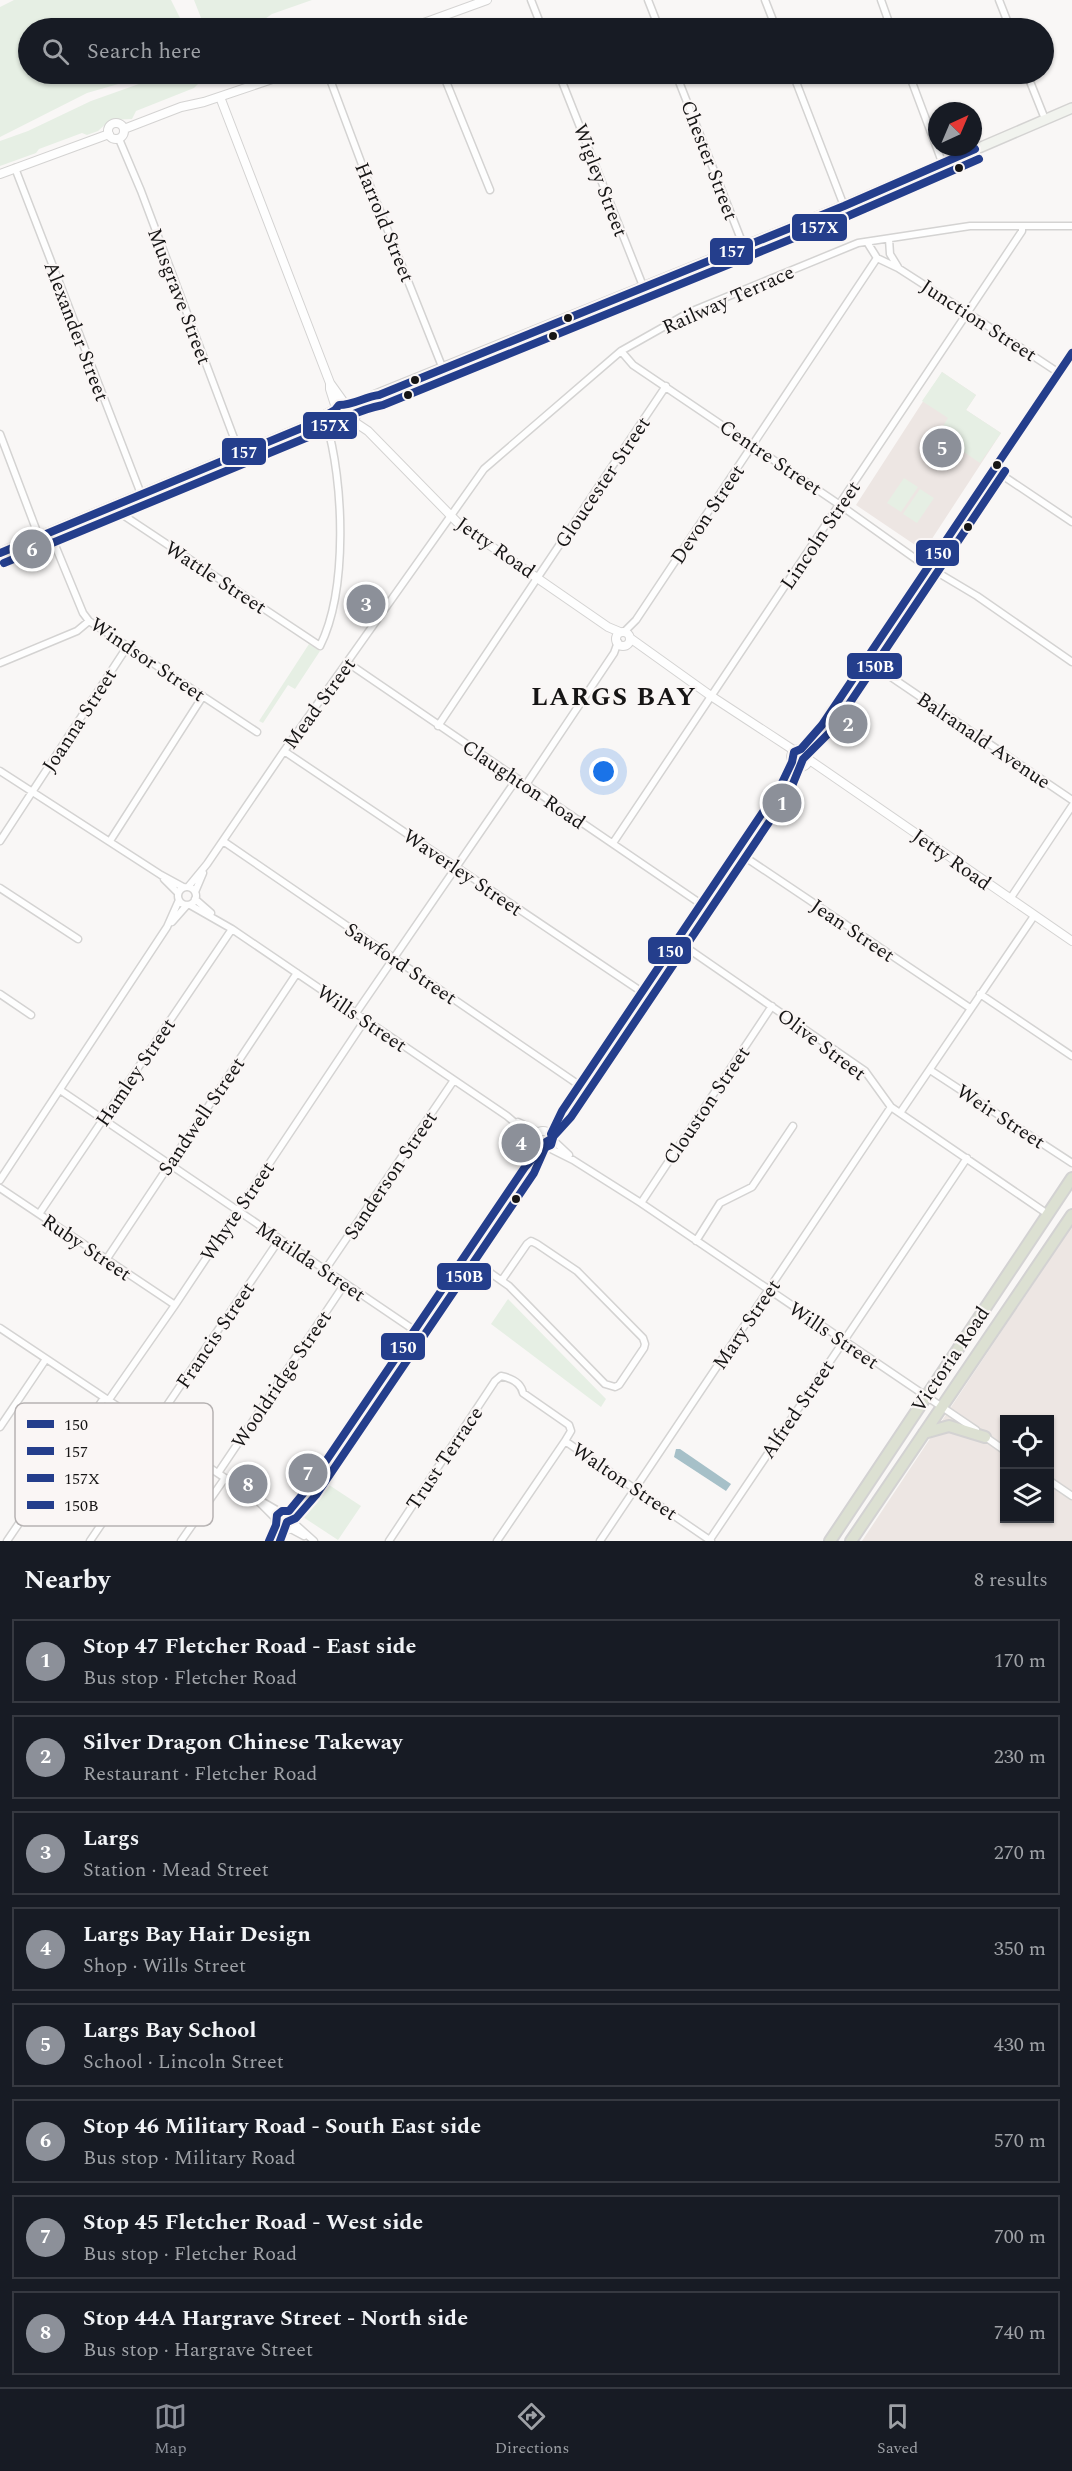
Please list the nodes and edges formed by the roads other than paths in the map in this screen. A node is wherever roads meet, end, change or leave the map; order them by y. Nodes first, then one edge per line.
1 (487, 0) edge
2 (531, 0) edge
3 (648, 0) edge
4 (765, 0) edge
5 (880, 0) edge
6 (999, 0) edge
7 (443, 18) edge
8 (538, 18) edge
9 (655, 18) edge
10 (772, 18) edge
11 (887, 18) edge
12 (1006, 18) edge
13 (258, 84) edge
14 (332, 84) edge
15 (447, 84) edge
16 (564, 84) edge
17 (680, 84) edge
18 (797, 84) edge
19 (913, 84) edge
20 (1031, 84) edge
21 (220, 97) junction
22 (1072, 108) edge
23 (1045, 119) junction
24 (124, 129) junction
25 (109, 134) junction
26 (119, 139) junction
27 (942, 162) junction
28 (15, 168) junction
29 (0, 174) edge
30 (490, 190) dead end
31 (843, 206) junction
32 (1022, 226) junction
33 (1072, 226) edge
34 (889, 239) junction
35 (867, 242) junction
36 (744, 247) junction
37 (878, 258) junction
38 (898, 268) junction
39 (643, 286) junction
40 (968, 313) junction
41 (621, 351) junction
42 (1072, 353) edge
43 (443, 369) junction
44 (1059, 373) junction
45 (666, 386) junction
46 (346, 411) junction
47 (326, 422) junction
48 (309, 424) junction
49 (0, 435) edge
50 (753, 446) junction
51 (240, 454) junction
52 (993, 469) junction
53 (141, 494) junction
54 (840, 505) junction
55 (111, 507) junction
56 (451, 515) junction
57 (1072, 522) edge
58 (50, 533) junction
59 (39, 537) junction
60 (0, 553) edge
61 (929, 566) junction
62 (538, 578) junction
63 (89, 621) junction
64 (623, 639) junction
65 (126, 647) junction
66 (866, 660) junction
67 (1072, 662) edge
68 (0, 663) edge
69 (348, 663) junction
70 (203, 696) junction
71 (711, 696) junction
72 (438, 726) junction
73 (257, 732) dead end
74 (284, 751) junction
75 (800, 758) junction
76 (0, 771) edge
77 (516, 780) junction
78 (525, 786) junction
79 (32, 793) junction
80 (1072, 800) edge
81 (1072, 806) edge
82 (0, 841) edge
83 (110, 841) junction
84 (223, 841) junction
85 (613, 843) junction
86 (736, 851) junction
87 (207, 864) junction
88 (457, 867) junction
89 (161, 875) junction
90 (186, 887) junction
91 (0, 888) edge
92 (195, 895) junction
93 (178, 897) junction
94 (1010, 899) junction
95 (701, 904) junction
96 (189, 905) junction
97 (1034, 916) junction
98 (218, 920) junction
99 (167, 927) junction
100 (232, 929) junction
101 (78, 939) dead end
102 (676, 941) junction
103 (1072, 941) edge
104 (394, 959) junction
105 (297, 973) junction
106 (642, 992) junction
107 (0, 994) edge
108 (980, 994) junction
109 (772, 1006) junction
110 (969, 1008) junction
111 (356, 1013) junction
112 (31, 1015) dead end
113 (365, 1020) junction
114 (1072, 1056) edge
115 (930, 1070) junction
116 (454, 1080) junction
117 (579, 1085) junction
118 (60, 1090) junction
119 (891, 1107) junction
120 (900, 1113) junction
121 (103, 1119) junction
122 (793, 1126) dead end
123 (543, 1140) junction
124 (967, 1158) junction
125 (1072, 1163) edge
126 (169, 1164) junction
127 (1072, 1178) edge
128 (0, 1180) edge
129 (0, 1188) edge
130 (641, 1203) junction
131 (237, 1211) junction
132 (39, 1214) junction
133 (1049, 1215) junction
134 (1072, 1215) edge
135 (279, 1240) junction
136 (696, 1241) junction
137 (465, 1255) junction
138 (106, 1260) junction
139 (325, 1270) junction
140 (502, 1280) junction
141 (344, 1284) junction
142 (768, 1290) junction
143 (175, 1305) junction
144 (0, 1328) edge
145 (414, 1330) junction
146 (842, 1342) junction
147 (46, 1359) junction
148 (501, 1376) joint
149 (925, 1396) junction
150 (106, 1400) junction
151 (16, 1403) edge
152 (104, 1403) edge
153 (111, 1403) edge
154 (168, 1403) edge
155 (15, 1405) edge
156 (941, 1407) junction
157 (0, 1427) edge
158 (924, 1433) junction
159 (985, 1437) junction
160 (565, 1440) junction
161 (1000, 1447) edge
162 (213, 1470) edge
163 (218, 1473) junction
164 (225, 1478) junction
165 (1054, 1483) edge
166 (636, 1488) junction
167 (213, 1495) edge
168 (1072, 1496) edge
169 (285, 1521) junction
170 (18, 1526) edge
171 (100, 1526) edge
172 (191, 1526) edge
173 (7, 1541) edge
174 (90, 1541) edge
175 (181, 1541) edge
176 (271, 1541) edge
177 (314, 1541) edge
178 (389, 1541) edge
179 (497, 1541) edge
180 (600, 1541) edge
181 (710, 1541) edge
182 (830, 1541) edge
183 (852, 1541) edge

1 - 7 street
2 - 8 street
3 - 9 street
4 - 10 street
5 - 11 street
6 - 12 street
13 - 21 street
14 - 43 street, Harrold Street
15 - 30 street
16 - 39 street, Wigley Street
17 - 36 street, Chester Street
18 - 31 street
19 - 27 street
20 - 23 street
21 - 24 street
21 - 46 street, Jetty Road
22 - 23 main road
23 - 27 main road
24 - 25 street
24 - 26 street
25 - 26 street
25 - 28 street
26 - 51 street, Musgrave Street
27 - 31 main road
28 - 29 street
28 - 53 street, Alexander Street
31 - 36 main road
32 - 33 street, Railway Terrace
32 - 34 street, Railway Terrace
32 - 40 street, Lincoln Street
34 - 35 street, Railway Terrace
34 - 38 street
35 - 37 street, Junction Street
35 - 41 street, Railway Terrace
36 - 39 main road
37 - 38 street, Junction Street
37 - 50 street, Devon Street
38 - 40 street, Junction Street
39 - 43 main road
40 - 44 street, Junction Street
40 - 54 street, Lincoln Street
41 - 45 street, Centre Street
41 - 56 street, Railway Terrace
42 - 44 street
43 - 46 main road
44 - 52 street
45 - 50 street, Centre Street
45 - 62 street, Gloucester Street
46 - 47 main road
46 - 48 main road
46 - 56 street, Jetty Road
47 - 48 main road
47 - 55 street, Wattle Street
48 - 51 main road
49 - 59 street
50 - 54 street, Centre Street
50 - 64 street, Devon Street
51 - 53 main road
52 - 57 street
52 - 61 street
53 - 55 main road
54 - 61 street, Centre Street
54 - 71 street, Lincoln Street
55 - 58 main road
56 - 62 street, Jetty Road
56 - 69 street, Mead Street
58 - 59 main road
58 - 63 street, Windsor Street
59 - 60 main road
61 - 66 street
61 - 67 street, Centre Street
62 - 64 street, Jetty Road
62 - 72 street, Gloucester Street
63 - 65 street, Windsor Street
63 - 68 street
64 - 71 street, Jetty Road
64 - 78 street, Devon Street
65 - 70 street, Windsor Street
65 - 79 street, Joanna Street
66 - 75 street
66 - 80 street, Balranald Avenue
69 - 72 street, Claughton Road
69 - 74 street, Mead Street
70 - 73 street, Windsor Street
70 - 83 street
71 - 75 street, Jetty Road
71 - 85 street, Lincoln Street
72 - 77 street, Claughton Road
74 - 84 street, Mead Street
74 - 88 street, Waverley Street
75 - 86 street
75 - 94 street, Jetty Road
76 - 79 street
77 - 78 street, Claughton Road
77 - 88 street
78 - 85 street, Claughton Road
79 - 82 street, Joanna Street
79 - 83 street
81 - 94 street
83 - 89 street
84 - 87 street, Mead Street
84 - 104 street, Sawford Street
85 - 95 street, Claughton Road
86 - 95 street
86 - 110 street, Jean Street
87 - 90 street, Mead Street
87 - 92 street, Mead Street
88 - 104 street
88 - 106 street, Waverley Street
89 - 90 street
89 - 93 street
90 - 92 street, Wills Street
90 - 93 street, Mead Street
91 - 101 street
92 - 96 street, Mead Street
92 - 98 street, Wills Street
93 - 96 street, Wills Street
93 - 99 street
94 - 97 street, Jetty Road
95 - 102 street
96 - 98 street, Wills Street
96 - 99 street
97 - 103 street, Jetty Road
97 - 108 street
98 - 100 street, Wills Street
99 - 118 street
100 - 105 street, Wills Street
100 - 121 street, Hamley Street
102 - 106 street
102 - 109 street, Olive Street
104 - 111 street
104 - 117 street, Sawford Street
105 - 111 street, Wills Street
105 - 126 street, Sandwell Street
106 - 117 street
107 - 112 street
108 - 110 street
108 - 114 street
109 - 119 street, Olive Street
109 - 130 street, Clouston Street
110 - 115 street
111 - 113 street, Wills Street
113 - 116 street, Wills Street
113 - 131 street, Whyte Street
115 - 120 street
115 - 125 street, Weir Street
116 - 123 street, Wills Street
116 - 139 street, Sanderson Street
117 - 123 street
118 - 121 street, Matilda Street
118 - 128 street
119 - 120 street, Olive Street
119 - 142 street, Mary Street
120 - 124 street, Olive Street
121 - 126 street, Matilda Street
121 - 132 street, Hamley Street
122 - 136 street
123 - 130 street, Wills Street
123 - 137 street
124 - 133 street, Olive Street
124 - 146 street, Alfred Street
126 - 131 street, Matilda Street
126 - 138 street, Sandwell Street
127 - 133 highway, Victoria Road
129 - 132 street, Ruby Street
130 - 136 street, Wills Street
131 - 135 street, Matilda Street
131 - 143 street, Whyte Street
132 - 138 street, Ruby Street
133 - 149 highway, Victoria Road
134 - 156 highway, Victoria Road
135 - 139 street, Matilda Street
135 - 154 street, Francis Street
136 - 142 street, Wills Street
137 - 140 street
137 - 145 street
138 - 143 street, Ruby Street
139 - 141 street, Matilda Street
140 - 140 street
141 - 145 street, Matilda Street
141 - 163 street, Wooldridge Street
142 - 146 street, Wills Street
142 - 166 street, Mary Street
143 - 150 street, Whyte Street
144 - 147 street
145 - 169 street
146 - 149 street, Wills Street
146 - 181 street, Alfred Street
147 - 150 street
147 - 151 street
148 - 160 street, Walton Street
148 - 178 street, Trust Terrace
149 - 156 street, Wills Street
149 - 182 highway, Victoria Road
150 - 152 street, Whyte Street
150 - 153 street
155 - 157 street
156 - 158 highway, Victoria Road
156 - 159 street, Wills Street
158 - 159 highway
158 - 183 highway, Victoria Road
159 - 161 street, Wills Street
160 - 166 street, Walton Street
160 - 179 street
162 - 163 street
163 - 164 street
164 - 167 street
164 - 169 street
165 - 168 street
166 - 180 street, Mary Street
166 - 181 street, Walton Street
169 - 176 street
169 - 177 street
170 - 173 street, Whyte Street
171 - 174 street
172 - 175 street

